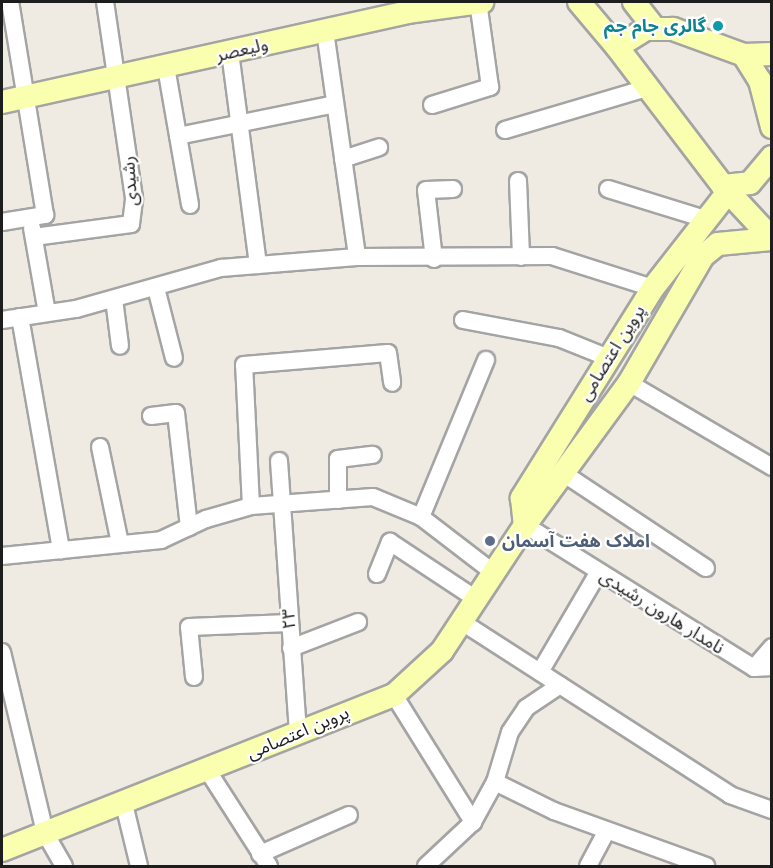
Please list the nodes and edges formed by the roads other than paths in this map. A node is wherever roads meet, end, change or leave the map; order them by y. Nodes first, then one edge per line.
1 (10, 2) edge
2 (105, 2) edge
3 (480, 2) edge
4 (579, 2) edge
5 (634, 2) edge
6 (407, 7) edge
7 (656, 29) junction
8 (325, 31) junction
9 (617, 47) junction
10 (230, 52) junction
11 (771, 54) edge
12 (744, 55) junction
13 (166, 67) junction
14 (119, 77) junction
15 (650, 87) junction
16 (28, 96) junction
17 (2, 102) edge
18 (335, 104) junction
19 (432, 105) dead end
20 (240, 127) junction
21 (771, 127) edge
22 (505, 130) dead end
23 (178, 136) junction
24 (379, 147) dead end
25 (343, 159) junction
26 (770, 165) edge
27 (518, 181) dead end
28 (453, 189) dead end
29 (608, 189) dead end
30 (725, 189) junction
31 (190, 205) dead end
32 (30, 217) junction
33 (705, 219) junction
34 (2, 222) edge
35 (34, 237) junction
36 (771, 239) edge
37 (357, 256) junction
38 (521, 256) junction
39 (434, 259) junction
40 (258, 265) junction
41 (156, 288) junction
42 (653, 288) junction
43 (114, 299) junction
44 (47, 313) junction
45 (20, 317) junction
46 (2, 320) edge
47 (463, 320) dead end
48 (120, 345) dead end
49 (174, 358) dead end
50 (609, 358) junction
51 (486, 360) dead end
52 (392, 383) dead end
53 (629, 383) junction
54 (151, 416) dead end
55 (100, 447) dead end
56 (373, 455) dead end
57 (279, 461) dead end
58 (771, 465) edge
59 (566, 476) junction
60 (338, 500) junction
61 (281, 504) junction
62 (251, 506) junction
63 (421, 517) junction
64 (525, 525) junction
65 (189, 527) junction
66 (120, 544) junction
67 (61, 550) junction
68 (2, 556) edge
69 (706, 568) dead end
70 (494, 573) junction
71 (598, 573) junction
72 (377, 574) dead end
73 (476, 599) junction
74 (358, 622) dead end
75 (462, 622) junction
76 (289, 623) junction
77 (771, 647) edge
78 (291, 648) junction
79 (2, 652) edge
80 (771, 667) edge
81 (754, 668) junction
82 (540, 672) junction
83 (194, 677) dead end
84 (6, 684) edge
85 (560, 685) junction
86 (394, 695) junction
87 (298, 733) junction
88 (208, 771) junction
89 (495, 782) junction
90 (124, 804) junction
91 (771, 810) edge
92 (349, 815) dead end
93 (473, 822) junction
94 (606, 832) junction
95 (45, 833) junction
96 (2, 849) edge
97 (265, 860) edge
98 (64, 867) edge
99 (139, 867) edge
100 (426, 867) edge
101 (588, 867) edge
102 (706, 867) edge

1 - 16 street
2 - 14 street
3 - 6 street, ولیعصر
3 - 19 street
4 - 9 street
5 - 7 street
6 - 8 street, ولیعصر
7 - 9 street
7 - 12 street
8 - 10 street, ولیعصر
8 - 18 street
9 - 15 street
10 - 13 street, ولیعصر
10 - 20 street
11 - 12 street
12 - 21 street
13 - 14 street, ولیعصر
13 - 23 street
14 - 16 street, ولیعصر
14 - 35 street, رشیدی
15 - 22 street
15 - 30 street
16 - 17 street, ولیعصر
16 - 32 street
18 - 20 street
18 - 25 street
20 - 23 street
20 - 40 street
23 - 31 street
24 - 25 street
25 - 37 street
26 - 30 street
27 - 38 street
28 - 39 street
29 - 33 street
30 - 33 street, پروین اعتصامی
30 - 36 street
32 - 34 street
32 - 35 street
33 - 42 street, پروین اعتصامی
35 - 44 street
36 - 53 street, پروین اعتصامی
37 - 39 street
37 - 40 street
38 - 39 street
38 - 42 street
40 - 41 street
41 - 43 street
41 - 49 street
42 - 50 street, پروین اعتصامی
43 - 44 street
43 - 48 street
44 - 45 street
45 - 46 street
45 - 67 street
47 - 50 street
50 - 64 street, پروین اعتصامی
51 - 63 street
52 - 62 street
53 - 58 street
53 - 59 street, پروین اعتصامی
54 - 65 street
55 - 66 street
56 - 60 street
57 - 61 street, ۲۳
59 - 64 street, پروین اعتصامی
59 - 69 street
60 - 61 street
60 - 63 street
61 - 62 street
61 - 76 street, ۲۳
62 - 65 street
63 - 70 street
64 - 70 street, پروین اعتصامی
64 - 71 street, نامدار هارون رشیدی
65 - 66 street
66 - 67 street
67 - 68 street
70 - 73 street, پروین اعتصامی
71 - 81 street, نامدار هارون رشیدی
71 - 82 street
72 - 73 street
73 - 75 street, پروین اعتصامی
74 - 78 street
75 - 82 street
75 - 86 street, پروین اعتصامی
76 - 78 street, ۲۳
76 - 83 street
77 - 81 street
78 - 87 street, ۲۳
79 - 84 street
80 - 81 street
82 - 85 street
84 - 95 street
85 - 89 street
85 - 91 street
86 - 87 street, پروین اعتصامی
86 - 93 street
87 - 88 street, پروین اعتصامی
88 - 90 street, پروین اعتصامی
88 - 97 street
89 - 93 street
89 - 94 street
90 - 95 street, پروین اعتصامی
90 - 99 street
92 - 97 street
93 - 100 street
94 - 101 street
94 - 102 street
95 - 96 street, پروین اعتصامی
95 - 98 street

